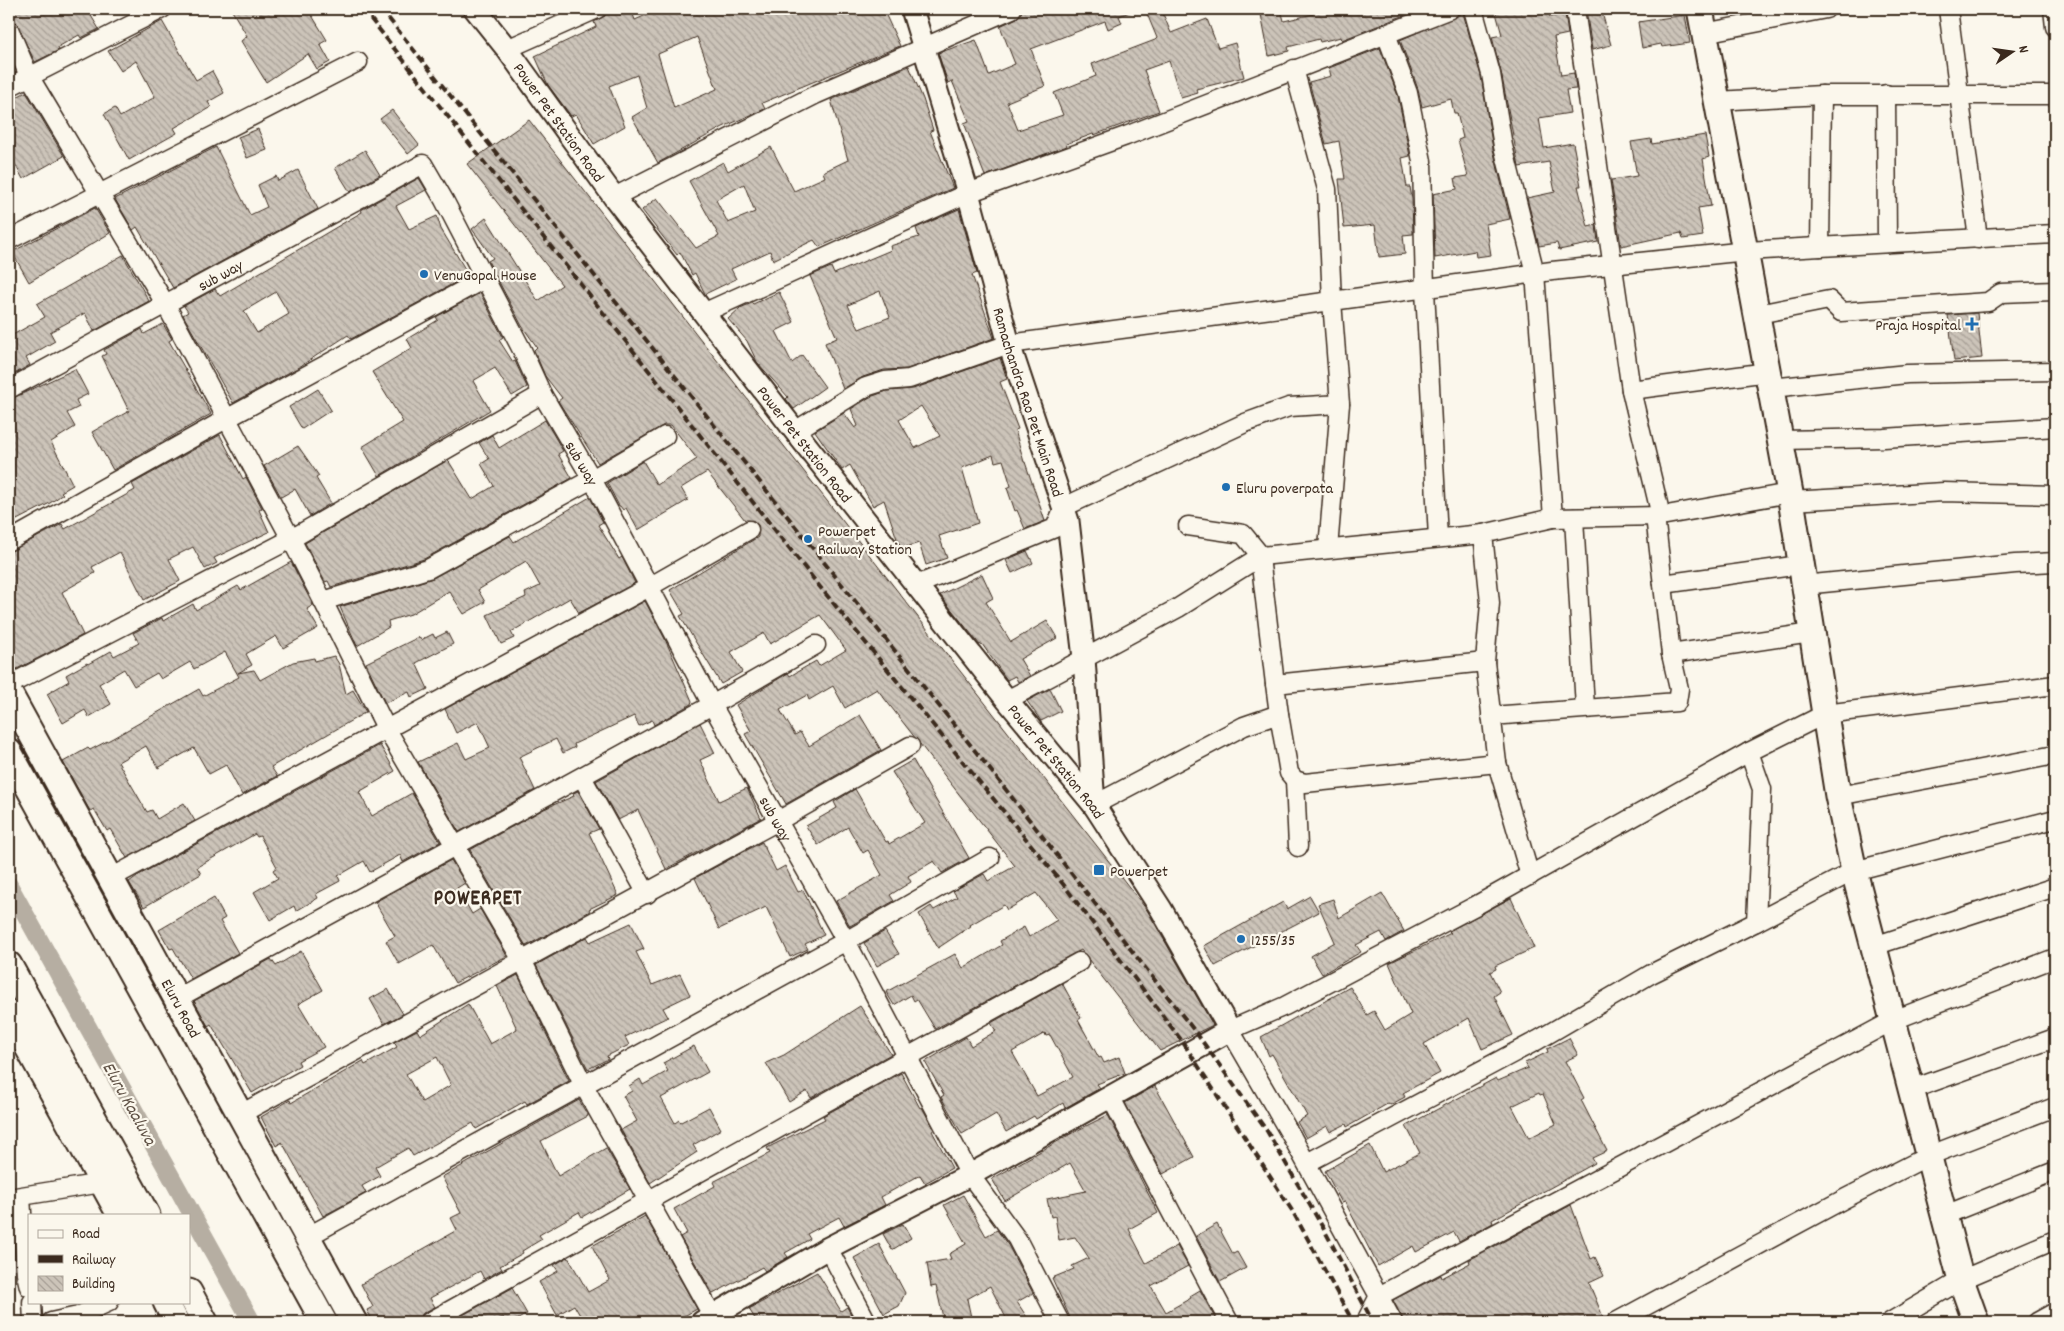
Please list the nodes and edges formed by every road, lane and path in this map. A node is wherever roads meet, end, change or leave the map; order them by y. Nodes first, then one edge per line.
1 (162, 9) edge
2 (475, 9) edge
3 (598, 9) edge
4 (912, 9) edge
5 (1012, 9) edge
6 (1450, 9) edge
7 (1473, 9) edge
8 (1575, 9) edge
9 (1700, 9) edge
10 (1826, 9) edge
11 (1948, 9) edge
12 (2053, 9) edge
13 (2055, 27) edge
14 (9, 29) edge
15 (1704, 33) junction
16 (1386, 34) junction
17 (923, 46) junction
18 (507, 50) junction
19 (358, 62) dead end
20 (1294, 69) junction
21 (29, 76) junction
22 (9, 87) edge
23 (1886, 94) junction
24 (1960, 94) junction
25 (1822, 95) junction
26 (2055, 95) edge
27 (1718, 101) junction
28 (100, 192) junction
29 (968, 193) junction
30 (614, 197) junction
31 (2055, 234) edge
32 (1978, 238) junction
33 (9, 240) edge
34 (1887, 243) junction
35 (1820, 247) junction
36 (1747, 251) junction
37 (1613, 265) junction
38 (1535, 273) junction
39 (484, 279) junction
40 (1425, 290) junction
41 (2055, 291) edge
42 (1332, 301) junction
43 (166, 305) junction
44 (703, 312) junction
45 (1758, 314) junction
46 (1009, 344) junction
47 (2055, 371) edge
48 (1770, 380) junction
49 (9, 389) edge
50 (1630, 390) junction
51 (542, 394) junction
52 (1340, 404) junction
53 (226, 419) junction
54 (2055, 427) edge
55 (795, 431) junction
56 (665, 436) dead end
57 (1780, 440) junction
58 (592, 480) junction
59 (2055, 495) edge
60 (1791, 497) junction
61 (1064, 507) junction
62 (1658, 516) junction
63 (1553, 518) junction
64 (1574, 518) junction
65 (1188, 526) dead end
66 (748, 530) dead end
67 (1483, 534) junction
68 (1438, 538) junction
69 (291, 540) junction
70 (9, 541) edge
71 (1328, 549) junction
72 (1261, 556) junction
73 (2055, 562) edge
74 (1802, 575) junction
75 (1663, 584) junction
76 (917, 585) junction
77 (649, 587) junction
78 (323, 601) junction
79 (1811, 633) junction
80 (816, 645) dead end
81 (1671, 654) junction
82 (1084, 658) junction
83 (1485, 662) junction
84 (1275, 684) junction
85 (9, 685) edge
86 (2055, 685) edge
87 (9, 693) edge
88 (1007, 700) junction
89 (712, 705) junction
90 (1585, 708) junction
91 (1279, 714) junction
92 (1825, 714) junction
93 (1491, 716) junction
94 (386, 728) junction
95 (910, 746) dead end
96 (9, 752) edge
97 (1749, 752) junction
98 (2055, 755) edge
99 (1497, 763) junction
100 (582, 777) junction
101 (1295, 780) junction
102 (1838, 796) junction
103 (1094, 805) junction
104 (2055, 819) edge
105 (776, 822) junction
106 (456, 846) junction
107 (1298, 847) dead end
108 (990, 858) dead end
109 (1854, 871) junction
110 (1530, 876) junction
111 (111, 878) junction
112 (2055, 887) edge
113 (647, 894) junction
114 (1756, 922) junction
115 (846, 941) junction
116 (1874, 946) junction
117 (2055, 958) edge
118 (523, 962) junction
119 (1080, 962) dead end
120 (9, 964) edge
121 (176, 999) junction
122 (9, 1013) edge
123 (1894, 1020) junction
124 (1230, 1030) junction
125 (2055, 1038) edge
126 (907, 1058) junction
127 (584, 1086) junction
128 (1910, 1090) junction
129 (1111, 1098) junction
130 (2055, 1106) edge
131 (239, 1115) junction
132 (1928, 1156) junction
133 (1306, 1163) junction
134 (2055, 1170) edge
135 (125, 1173) junction
136 (970, 1175) junction
137 (102, 1183) junction
138 (15, 1198) edge
139 (649, 1201) junction
140 (119, 1214) edge
141 (146, 1214) edge
142 (1945, 1215) junction
143 (307, 1237) junction
144 (2055, 1240) edge
145 (828, 1248) junction
146 (1961, 1280) junction
147 (28, 1283) edge
148 (190, 1294) edge
149 (1379, 1296) junction
150 (32, 1304) edge
151 (105, 1304) edge
152 (167, 1304) edge
153 (2055, 1312) edge
154 (1368, 1317) dead end
155 (710, 1320) edge
156 (33, 1322) edge
157 (51, 1322) edge
158 (176, 1322) edge
159 (205, 1322) edge
160 (324, 1322) edge
161 (354, 1322) edge
162 (429, 1322) edge
163 (868, 1322) edge
164 (1060, 1322) edge
165 (1229, 1322) edge
166 (1393, 1322) edge
167 (1616, 1322) edge
168 (1890, 1322) edge
169 (1976, 1322) edge
170 (2037, 1322) edge

1 - 21 street
2 - 18 street, Power Pet Station Road
3 - 18 street
4 - 17 street, Ramachandra Rao Pet Main Road
5 - 17 street
6 - 16 street
7 - 38 street
8 - 37 street
9 - 15 main road
10 - 15 street
11 - 24 street
12 - 13 street
14 - 21 street
15 - 27 main road
16 - 20 street
16 - 40 street
17 - 29 street, Ramachandra Rao Pet Main Road
17 - 30 street
18 - 30 street, Power Pet Station Road
19 - 28 street
20 - 29 street
20 - 42 street
21 - 22 street
21 - 28 street
23 - 24 street
23 - 25 street
23 - 34 street
24 - 26 street
24 - 32 street
25 - 27 street
25 - 35 street
27 - 36 main road
28 - 33 street
28 - 43 street
29 - 44 street
29 - 46 street, Ramachandra Rao Pet Main Road
30 - 44 street, Power Pet Station Road
31 - 32 street
32 - 34 street
34 - 35 street
35 - 36 street
36 - 37 street
36 - 45 main road
37 - 38 street
37 - 50 street
38 - 40 street
38 - 63 street
39 - 43 street, sub way
39 - 51 street, sub way
39 - 53 street
40 - 42 street
40 - 68 street
41 - 45 street
42 - 46 street
42 - 52 street
43 - 49 street, sub way
43 - 53 street
44 - 55 street, Power Pet Station Road
45 - 48 main road
46 - 55 street
46 - 61 street, Ramachandra Rao Pet Main Road
47 - 48 street
48 - 50 street
48 - 57 main road
50 - 62 street
51 - 58 street, sub way
51 - 69 street
52 - 61 street
52 - 71 street
53 - 69 street
53 - 70 street
54 - 57 street
55 - 76 street, Power Pet Station Road
56 - 58 street
57 - 60 main road
58 - 77 street, sub way
58 - 78 street
59 - 60 street
60 - 62 street
60 - 74 main road
61 - 76 street
61 - 82 street, Ramachandra Rao Pet Main Road
62 - 64 street
62 - 75 street
63 - 64 street
63 - 67 street
64 - 90 street
65 - 72 street
66 - 77 street
67 - 68 street
67 - 83 street
68 - 71 street
69 - 78 street
69 - 85 street
71 - 72 street
72 - 82 street
72 - 84 street
73 - 74 street
74 - 75 street
74 - 79 main road
75 - 81 street
76 - 88 street, Power Pet Station Road
77 - 89 street, sub way
77 - 94 street
78 - 94 street
79 - 81 street
79 - 92 main road
80 - 89 street
81 - 90 street
82 - 88 street
82 - 103 street, Ramachandra Rao Pet Main Road
83 - 84 street
83 - 93 street
84 - 91 street
86 - 92 street
87 - 111 main road, Eluru Road
88 - 103 street, Power Pet Station Road
89 - 100 street
89 - 105 street, sub way
90 - 93 street
91 - 101 street
91 - 103 street
92 - 97 street
92 - 102 main road
93 - 99 street
94 - 106 street
94 - 111 street
95 - 105 street
96 - 160 main road, Eluru Road
97 - 110 street
97 - 114 street
98 - 102 street
99 - 101 street
99 - 110 street
100 - 106 street
100 - 113 street
101 - 107 street
102 - 109 main road
103 - 124 street, Power Pet Station Road
104 - 109 street
105 - 113 street
105 - 115 street, sub way
106 - 118 street
106 - 121 street
108 - 115 street
109 - 114 street
109 - 116 main road
110 - 124 street
111 - 121 main road, Eluru Road
112 - 116 street
113 - 118 street
114 - 133 street
115 - 126 street, sub way
115 - 127 street
116 - 123 main road
117 - 123 street
118 - 127 street
118 - 131 street
119 - 126 street
120 - 135 main road
121 - 131 main road, Eluru Road
122 - 137 main road
123 - 128 main road
123 - 149 street
124 - 129 street
124 - 133 street
125 - 128 street
126 - 136 street, sub way
126 - 139 street
127 - 139 street
127 - 143 street
128 - 132 main road
129 - 136 street
129 - 165 street
130 - 132 street
131 - 143 main road, Eluru Road
132 - 142 main road
132 - 167 street
133 - 149 street
134 - 142 street
135 - 137 street
135 - 141 main road
136 - 145 street
136 - 164 street, sub way
137 - 138 street
137 - 140 main road
138 - 147 street
139 - 155 street
139 - 162 street
142 - 146 main road
143 - 161 main road, Eluru Road
144 - 146 street
145 - 155 street
145 - 163 street
146 - 168 street
146 - 169 main road
148 - 159 main road
149 - 154 street
149 - 166 street
150 - 156 street
151 - 157 street
152 - 158 main road
153 - 170 street

